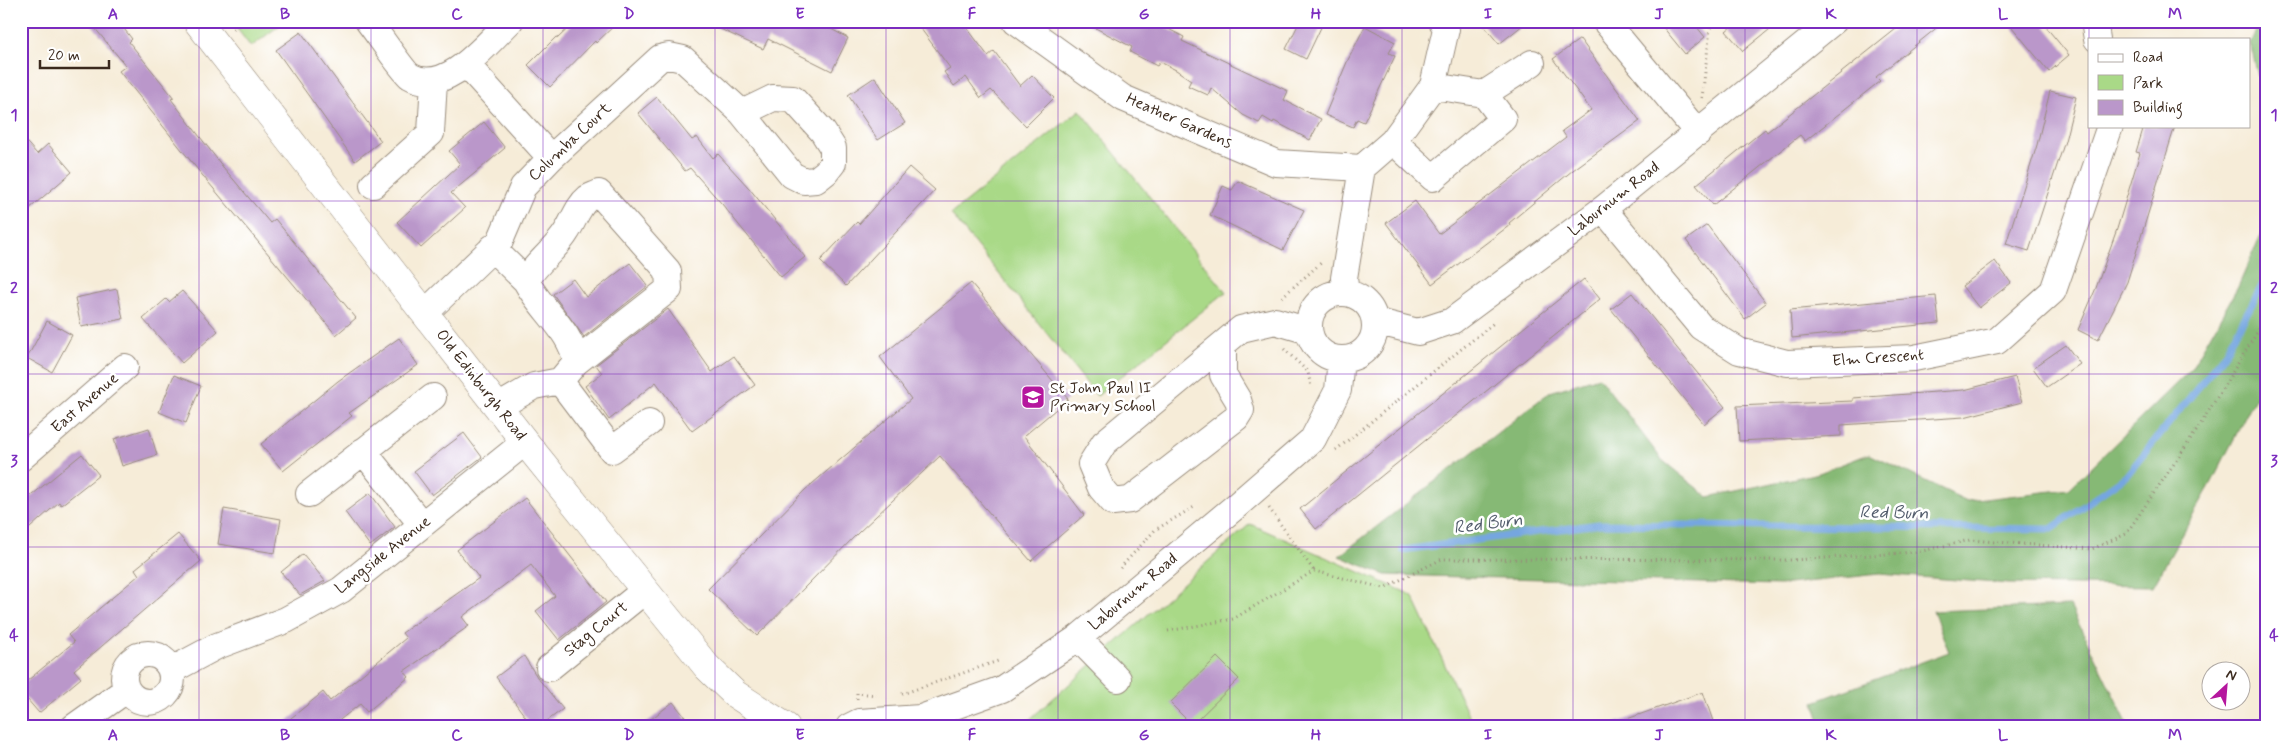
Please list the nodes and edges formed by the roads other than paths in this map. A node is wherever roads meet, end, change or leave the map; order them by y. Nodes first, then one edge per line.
1 (197, 21) edge
2 (368, 21) edge
3 (510, 21) edge
4 (1016, 21) edge
5 (1442, 21) edge
6 (1605, 21) edge
7 (1834, 21) edge
8 (2094, 21) edge
9 (2097, 38) edge
10 (1532, 63) dead end
11 (466, 64) junction
12 (434, 80) junction
13 (1433, 86) junction
14 (1484, 94) junction
15 (742, 114) dead end
16 (2109, 128) edge
17 (1698, 133) junction
18 (1393, 141) junction
19 (551, 158) junction
20 (1362, 168) junction
21 (373, 185) dead end
22 (1603, 209) junction
23 (492, 248) junction
24 (526, 282) junction
25 (1346, 293) junction
26 (426, 313) junction
27 (1375, 321) junction
28 (1309, 331) junction
29 (1223, 346) junction
30 (1341, 359) junction
31 (125, 367) dead end
32 (568, 372) junction
33 (433, 397) dead end
34 (498, 407) junction
35 (649, 423) dead end
36 (525, 442) junction
37 (363, 451) junction
38 (21, 458) edge
39 (309, 494) dead end
40 (422, 525) junction
41 (644, 591) junction
42 (1078, 638) junction
43 (549, 668) dead end
44 (172, 670) junction
45 (1118, 678) dead end
46 (126, 690) junction
47 (74, 727) edge
48 (786, 727) edge
49 (849, 727) edge

1 - 26 main road, Old Edinburgh Road
2 - 12 street
3 - 11 street
4 - 20 street, Heather Gardens
5 - 13 street
6 - 17 street
7 - 17 street, Laburnum Road
8 - 9 street
10 - 14 street
11 - 12 street
11 - 19 street
12 - 21 street
13 - 14 street
13 - 18 street
14 - 18 street
15 - 19 street, Columba Court
16 - 22 street, Elm Crescent
17 - 22 street, Laburnum Road
18 - 20 street
19 - 23 street, Columba Court
20 - 25 street
22 - 27 street, Laburnum Road
23 - 24 street
23 - 26 street, Columba Court
24 - 32 street
24 - 32 street
25 - 27 street
25 - 28 street
26 - 34 main road, Old Edinburgh Road
27 - 30 street
28 - 29 street
28 - 30 street
29 - 29 street
30 - 42 street, Laburnum Road
31 - 38 street, East Avenue
32 - 34 street
32 - 35 street
33 - 37 street
34 - 36 main road, Old Edinburgh Road
36 - 40 street, Langside Avenue
36 - 41 main road, Old Edinburgh Road
37 - 39 street
37 - 40 street
40 - 44 street, Langside Avenue
41 - 43 street, Stag Court
41 - 48 main road, Old Edinburgh Road
42 - 45 street
42 - 49 street, Laburnum Road
44 - 46 street
44 - 46 street
46 - 47 street

